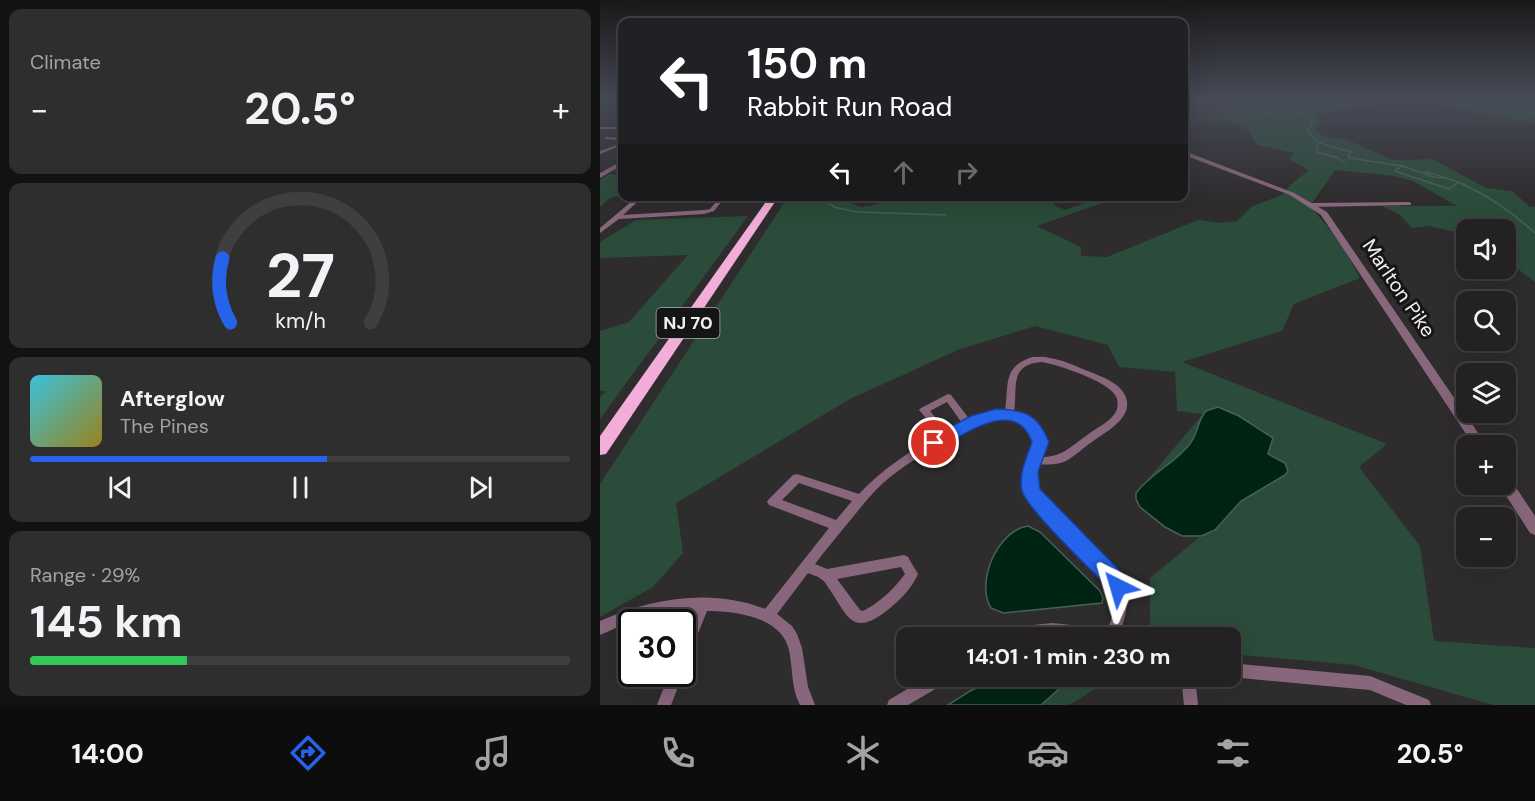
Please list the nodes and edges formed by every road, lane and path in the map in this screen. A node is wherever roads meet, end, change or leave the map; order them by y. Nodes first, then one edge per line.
1 (606, 138) dead end
2 (618, 139) edge
3 (618, 146) edge
4 (600, 153) edge
5 (1188, 154) edge
6 (618, 165) edge
7 (600, 176) edge
8 (636, 201) edge
9 (719, 201) edge
10 (772, 201) edge
11 (1409, 204) dead end
12 (1312, 205) junction
13 (617, 217) junction
14 (600, 231) edge
15 (1009, 414) junction
16 (969, 424) junction
17 (1474, 435) edge
18 (945, 437) junction
19 (600, 449) edge
20 (1035, 460) junction
21 (1513, 495) edge
22 (861, 499) junction
23 (839, 526) junction
24 (1535, 528) edge
25 (807, 567) junction
26 (827, 574) junction
27 (704, 603) junction
28 (767, 616) junction
29 (696, 622) edge
30 (1115, 627) edge
31 (600, 628) edge
32 (1241, 671) edge
33 (671, 687) edge
34 (925, 687) edge
35 (1189, 687) edge
36 (664, 705) edge
37 (808, 705) edge
38 (894, 705) edge
39 (1191, 705) edge
40 (1424, 705) edge

1 - 2 street
3 - 4 street
5 - 12 street, Marlton Pike
6 - 7 street
8 - 13 street
9 - 13 street
10 - 19 highway, NJ 70
11 - 12 street
12 - 17 street, Marlton Pike
13 - 14 street
15 - 16 street
15 - 20 street
15 - 20 street
16 - 18 street
16 - 18 street
18 - 22 street
20 - 30 street
21 - 24 street
22 - 23 street
22 - 23 street
23 - 25 street
25 - 26 street
25 - 28 street
26 - 26 street
27 - 28 street
27 - 29 street
27 - 31 street
28 - 37 street
32 - 40 street
33 - 36 street
34 - 38 street
35 - 39 street

